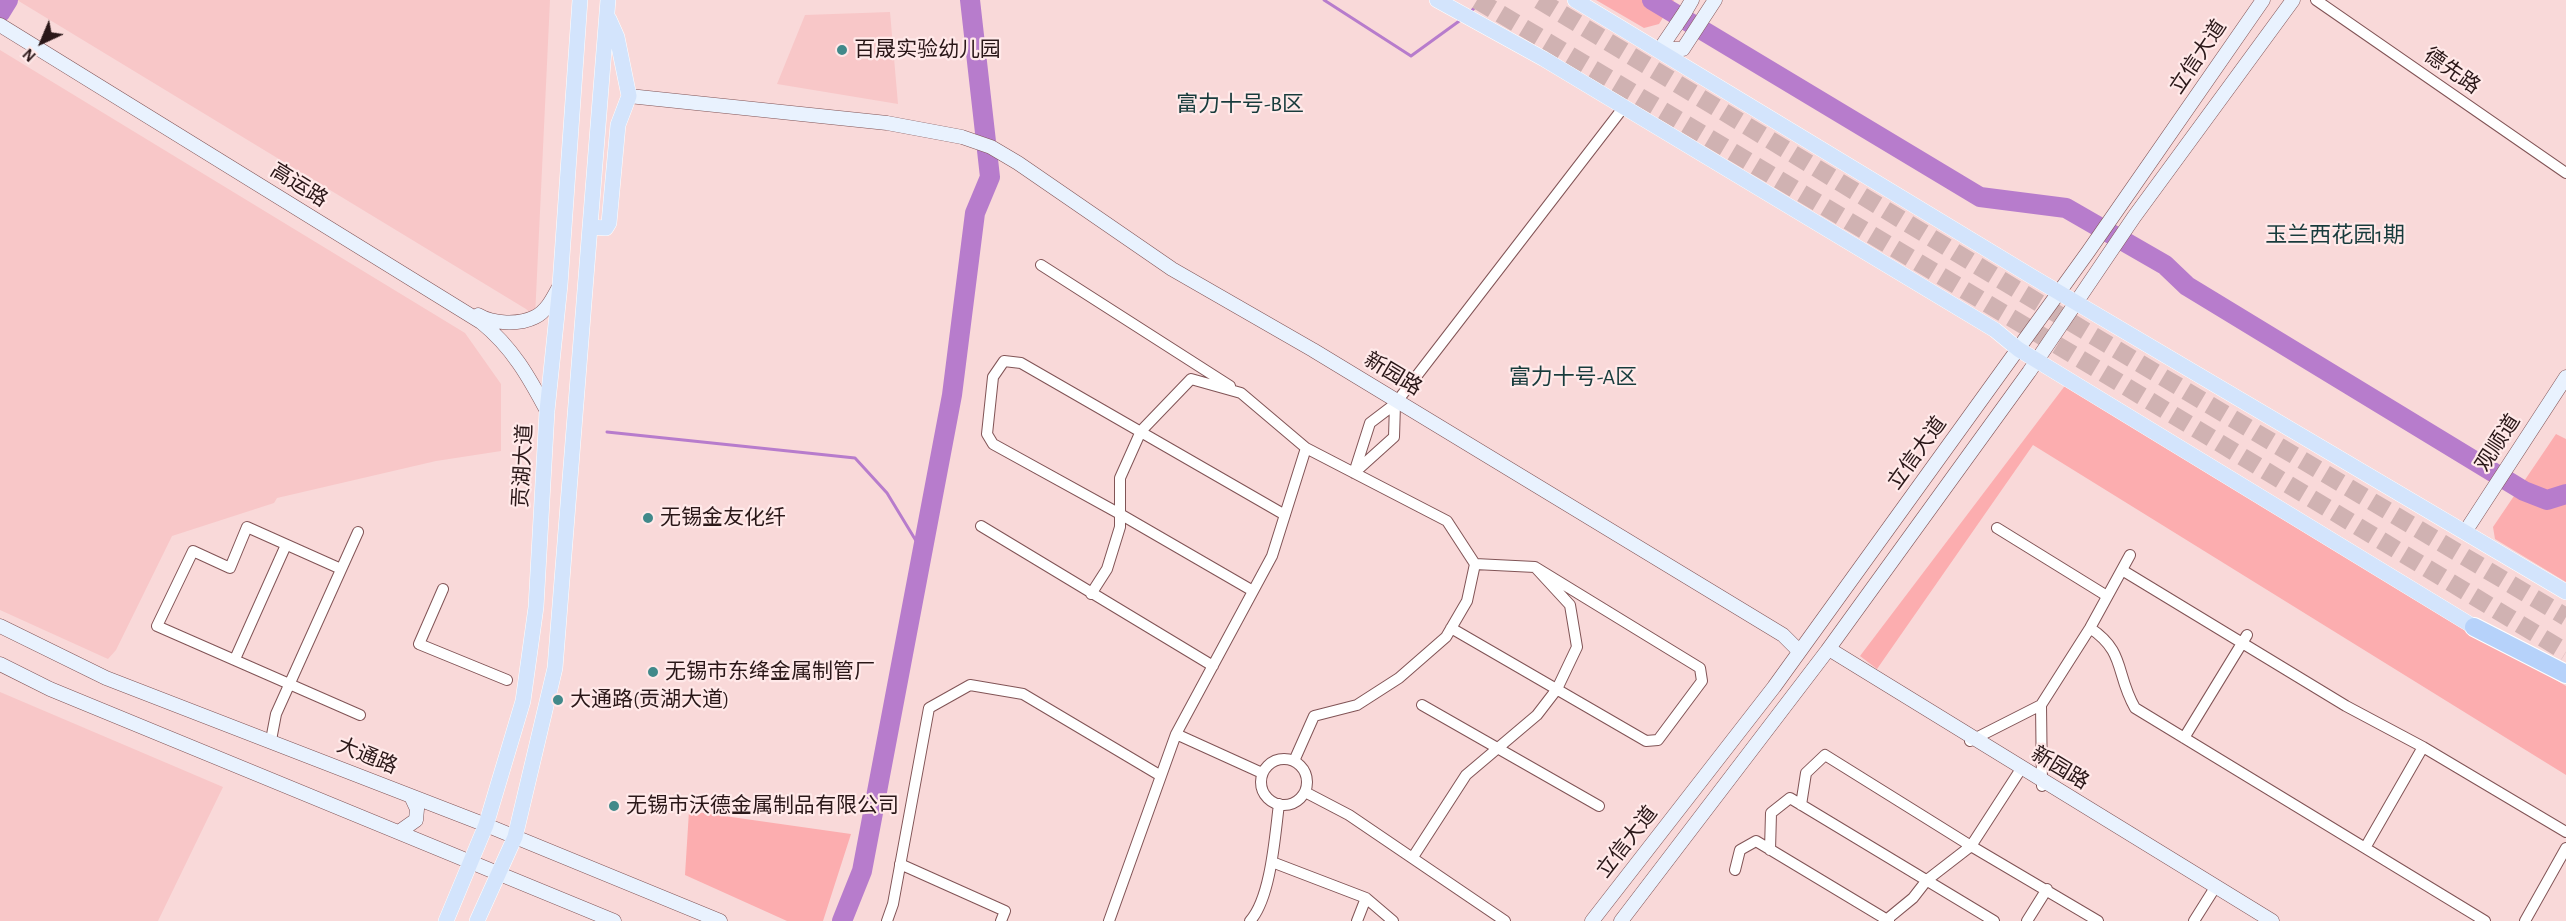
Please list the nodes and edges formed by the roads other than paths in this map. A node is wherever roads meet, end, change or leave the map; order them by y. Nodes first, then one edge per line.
1 (580, 0) edge
2 (608, 0) edge
3 (1437, 0) edge
4 (1575, 0) edge
5 (1715, 0) edge
6 (2263, 0) edge
7 (2293, 0) edge
8 (2316, 0) edge
9 (2325, 0) edge
10 (1685, 12) edge
11 (607, 16) junction
12 (0, 23) edge
13 (1660, 50) junction
14 (628, 97) junction
15 (1623, 108) junction
16 (2566, 167) edge
17 (2566, 173) edge
18 (590, 227) junction
19 (1041, 265) dead end
20 (560, 285) junction
21 (2060, 291) junction
22 (2076, 301) junction
23 (2018, 349) junction
24 (2037, 360) junction
25 (2566, 377) edge
26 (2566, 386) edge
27 (1241, 393) junction
28 (1397, 403) junction
29 (548, 411) junction
30 (1141, 430) junction
31 (1306, 448) junction
32 (2510, 466) junction
33 (1354, 473) junction
34 (1120, 514) junction
35 (1285, 515) junction
36 (981, 526) dead end
37 (1997, 528) dead end
38 (358, 532) dead end
39 (2467, 533) junction
40 (286, 545) junction
41 (2130, 555) dead end
42 (1475, 564) junction
43 (1534, 567) junction
44 (341, 569) junction
45 (2122, 570) junction
46 (443, 589) dead end
47 (1253, 591) junction
48 (2566, 592) edge
49 (1092, 594) junction
50 (2107, 596) junction
51 (0, 626) edge
52 (2474, 627) junction
53 (1451, 628) junction
54 (2090, 628) junction
55 (2245, 639) junction
56 (1828, 650) junction
57 (1798, 653) junction
58 (235, 659) junction
59 (0, 664) edge
60 (1212, 666) junction
61 (2566, 674) edge
62 (507, 680) dead end
63 (290, 683) junction
64 (2566, 684) edge
65 (1557, 689) junction
66 (1422, 705) dead end
67 (2041, 705) junction
68 (360, 715) dead end
69 (1176, 734) junction
70 (2184, 738) junction
71 (271, 740) junction
72 (1971, 740) junction
73 (1499, 747) junction
74 (2422, 747) junction
75 (1294, 761) junction
76 (2019, 772) junction
77 (1262, 773) junction
78 (1161, 776) junction
79 (2042, 784) junction
80 (1305, 792) junction
81 (411, 796) junction
82 (1279, 804) junction
83 (1801, 805) junction
84 (1599, 806) dead end
85 (486, 825) junction
86 (399, 832) junction
87 (2566, 832) edge
88 (515, 837) junction
89 (1971, 846) junction
90 (2365, 848) junction
91 (2566, 849) edge
92 (1770, 850) junction
93 (1413, 857) junction
94 (470, 862) junction
95 (1272, 862) junction
96 (900, 864) junction
97 (1735, 870) dead end
98 (498, 874) junction
99 (1927, 880) junction
100 (2047, 889) junction
101 (2215, 889) junction
102 (1366, 898) junction
103 (446, 921) edge
104 (477, 921) edge
105 (614, 921) edge
106 (720, 921) edge
107 (886, 921) edge
108 (1001, 921) edge
109 (1109, 921) edge
110 (1250, 921) edge
111 (1357, 921) edge
112 (1394, 921) edge
113 (1505, 921) edge
114 (1592, 921) edge
115 (1622, 921) edge
116 (1887, 921) edge
117 (1994, 921) edge
118 (2027, 921) edge
119 (2098, 921) edge
120 (2194, 921) edge
121 (2261, 921) edge
122 (2272, 921) edge
123 (2485, 921) edge
124 (2525, 921) edge

1 - 20 main road, 贡湖大道
2 - 11 main road
3 - 15 main road
4 - 13 main road
5 - 13 street
6 - 21 street, 立信大道
7 - 22 street, 立信大道
8 - 17 street, 德先路
9 - 16 street, 德先路
10 - 13 street
11 - 14 main road
11 - 18 main road
12 - 20 street, 高运路
12 - 29 street, 高运路
13 - 21 main road
14 - 18 main road
14 - 28 street, 新园路
15 - 23 main road
15 - 28 street
18 - 88 main road
19 - 27 street
20 - 29 main road, 贡湖大道
21 - 22 main road
21 - 23 street, 立信大道
22 - 24 street, 立信大道
22 - 39 main road
23 - 24 main road
23 - 57 street, 立信大道
24 - 52 main road
24 - 56 street, 立信大道
25 - 32 street, 观顺道
26 - 32 street, 观顺道
27 - 30 street
27 - 31 street
28 - 33 street
28 - 33 street
28 - 57 street, 新园路
29 - 85 main road, 贡湖大道
30 - 34 street
30 - 34 street
30 - 35 street
31 - 33 street
31 - 35 street
32 - 39 street, 观顺道
33 - 42 street
34 - 47 street
34 - 49 street
35 - 47 street
36 - 49 street
37 - 50 street
38 - 44 street
39 - 48 main road
40 - 44 street
40 - 58 street
40 - 58 street
41 - 45 street
42 - 43 street
42 - 53 street
43 - 65 street
43 - 65 street
44 - 63 street
45 - 50 street
45 - 55 street
46 - 62 street
47 - 60 street
49 - 60 street
50 - 54 street
51 - 71 street, 大通路
52 - 61 highway
52 - 64 main road
53 - 65 street
53 - 75 street
54 - 67 street
54 - 70 street
55 - 70 street
55 - 74 street
56 - 72 street, 新园路
56 - 115 street, 立信大道
57 - 114 street, 立信大道
58 - 63 street
59 - 86 street
60 - 69 street
63 - 68 street
63 - 71 street
65 - 73 street
66 - 73 street
67 - 72 street
67 - 79 street
69 - 77 street
69 - 78 street
70 - 90 street
71 - 81 street, 大通路
72 - 76 street, 新园路
72 - 79 street, 新园路
73 - 84 street
73 - 93 street
74 - 87 street
74 - 90 street
75 - 77 street
75 - 80 street
76 - 79 street, 新园路
76 - 89 street
77 - 82 street
78 - 96 street
78 - 109 street
79 - 101 street, 新园路
80 - 82 street
80 - 93 street
81 - 85 street, 大通路
81 - 86 street
82 - 95 street
83 - 89 street
83 - 92 street
83 - 99 street
85 - 88 street, 大通路
85 - 94 main road, 贡湖大道
86 - 94 street
88 - 98 main road
88 - 106 street, 大通路
89 - 99 street
89 - 100 street
90 - 123 street
91 - 124 street
92 - 97 street
92 - 116 street
93 - 113 street
94 - 98 street
94 - 103 main road, 贡湖大道
95 - 102 street
95 - 110 street
96 - 107 street
96 - 108 street
98 - 104 main road
98 - 105 street
99 - 116 street
99 - 117 street
100 - 118 street
100 - 119 street
101 - 120 street
101 - 121 street, 新园路
101 - 122 street, 新园路
102 - 111 street
102 - 112 street

